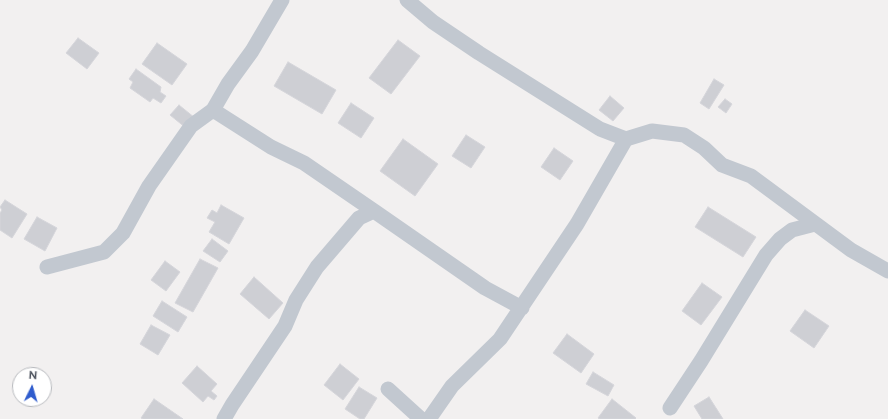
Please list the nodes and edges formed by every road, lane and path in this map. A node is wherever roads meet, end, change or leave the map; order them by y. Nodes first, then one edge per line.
1 (282, 0) edge
2 (408, 0) edge
3 (213, 110) junction
4 (626, 139) junction
5 (374, 211) junction
6 (815, 224) junction
7 (47, 267) dead end
8 (888, 271) edge
9 (522, 308) junction
10 (388, 389) dead end
11 (670, 408) dead end
12 (224, 419) edge
13 (421, 419) edge
14 (430, 419) edge

1 - 3 street
2 - 4 street
3 - 5 street
3 - 7 street
4 - 6 street
4 - 9 street
5 - 9 street
5 - 12 street
6 - 8 street
6 - 11 street
9 - 14 street
10 - 13 street

